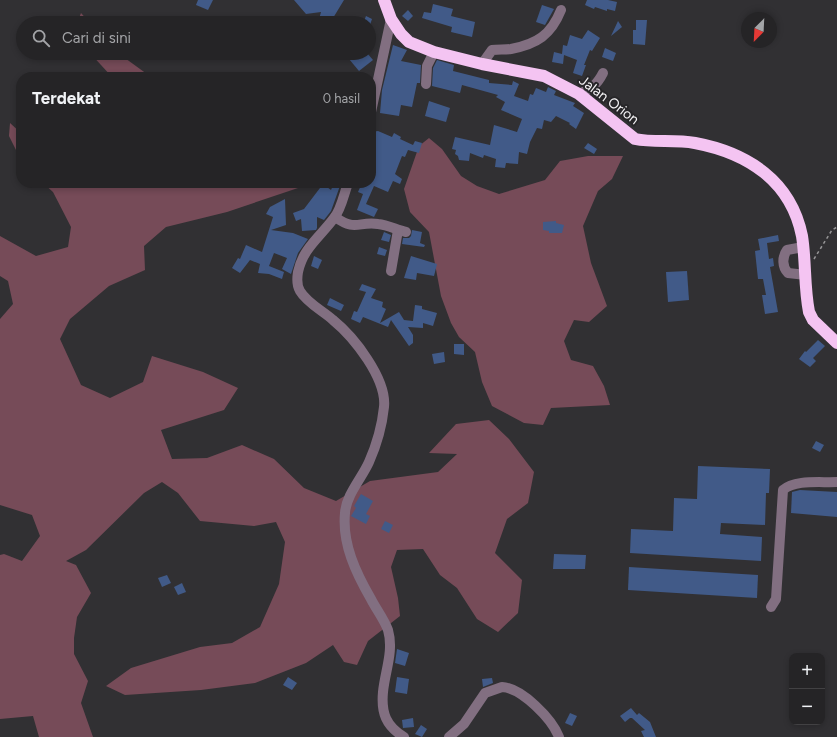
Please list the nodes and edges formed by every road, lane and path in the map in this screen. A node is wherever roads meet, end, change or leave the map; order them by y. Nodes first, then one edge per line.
1 (384, 0) edge
2 (561, 10) dead end
3 (391, 19) junction
4 (434, 52) junction
5 (482, 64) junction
6 (603, 73) dead end
7 (426, 84) dead end
8 (376, 89) edge
9 (579, 94) junction
10 (346, 188) edge
11 (335, 217) junction
12 (837, 227) edge
13 (803, 247) junction
14 (390, 271) dead end
15 (806, 274) junction
16 (837, 343) edge
17 (837, 482) edge
18 (771, 607) dead end
19 (404, 737) edge
20 (449, 737) edge
21 (559, 737) edge

1 - 3 highway, Jalan Orion
2 - 5 street
3 - 4 highway, Jalan Orion
3 - 8 street
4 - 5 highway, Jalan Orion
4 - 7 street
5 - 9 highway, Jalan Orion
6 - 9 street
9 - 13 highway, Jalan Orion
10 - 11 street
11 - 14 street
11 - 19 street
12 - 15 path
13 - 15 highway, Jalan Orion
13 - 15 street
15 - 16 highway, Jalan Orion
17 - 18 street
20 - 21 street

